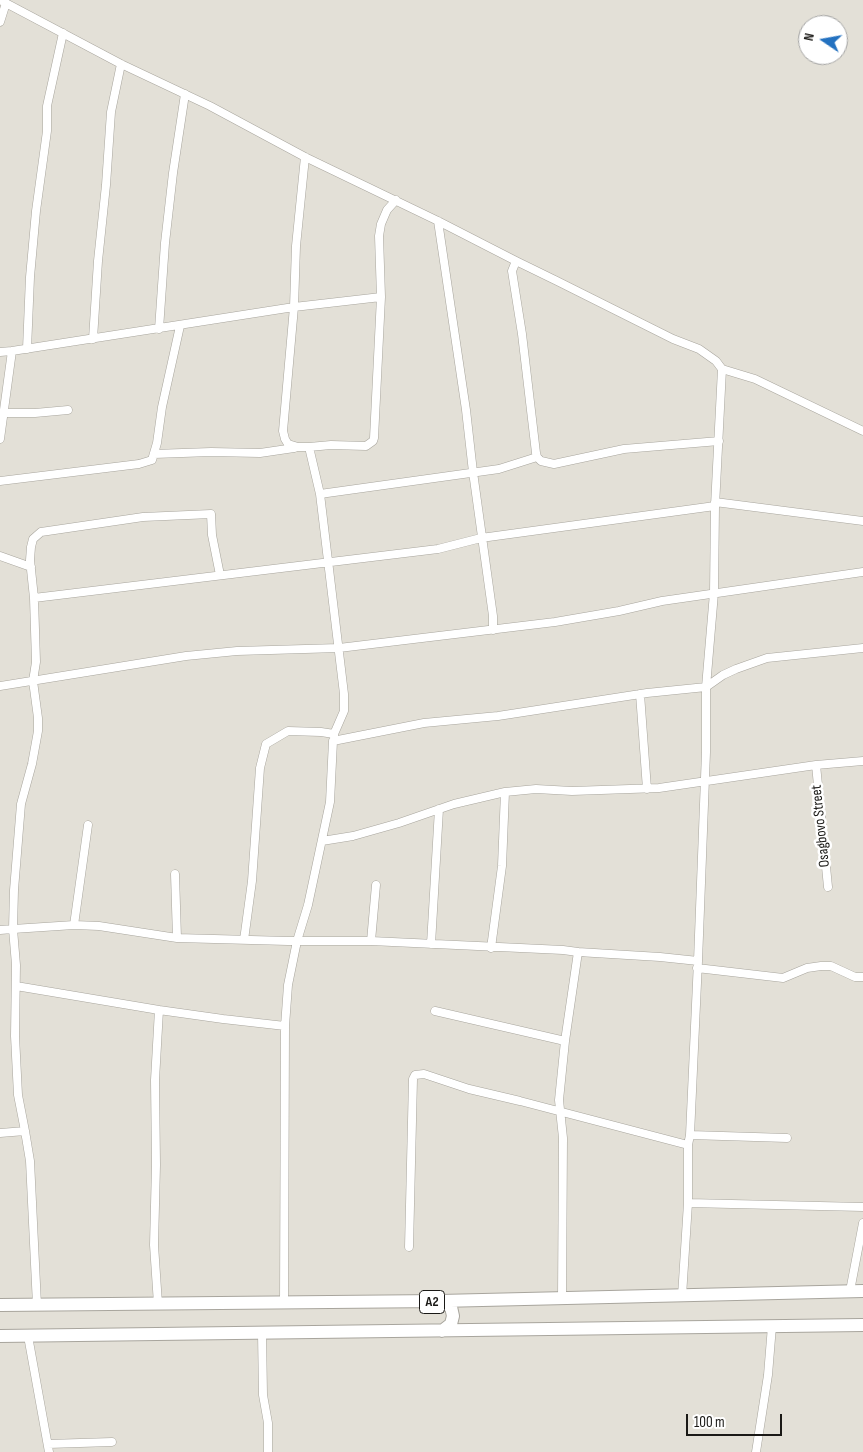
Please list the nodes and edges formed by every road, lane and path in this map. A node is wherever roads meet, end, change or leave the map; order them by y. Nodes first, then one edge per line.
1 (3, 2) edge
2 (0, 22) edge
3 (63, 33) junction
4 (120, 64) junction
5 (185, 94) junction
6 (305, 157) junction
7 (396, 200) junction
8 (438, 221) junction
9 (516, 262) junction
10 (381, 297) junction
11 (294, 307) junction
12 (180, 326) junction
13 (159, 329) junction
14 (93, 340) junction
15 (27, 349) junction
16 (12, 351) junction
17 (0, 352) edge
18 (722, 369) junction
19 (68, 410) dead end
20 (2, 412) edge
21 (863, 431) edge
22 (0, 439) edge
23 (720, 441) junction
24 (298, 447) junction
25 (309, 447) junction
26 (154, 454) junction
27 (538, 457) junction
28 (473, 472) junction
29 (0, 481) edge
30 (320, 494) junction
31 (715, 504) junction
32 (863, 522) edge
33 (481, 538) junction
34 (0, 556) edge
35 (329, 562) junction
36 (31, 567) junction
37 (863, 572) edge
38 (220, 575) junction
39 (714, 593) junction
40 (34, 598) junction
41 (493, 630) junction
42 (339, 648) junction
43 (863, 648) edge
44 (33, 681) junction
45 (0, 686) edge
46 (706, 687) junction
47 (640, 694) junction
48 (334, 737) junction
49 (863, 761) edge
50 (816, 765) junction
51 (704, 781) junction
52 (647, 789) junction
53 (505, 792) junction
54 (439, 809) junction
55 (88, 825) dead end
56 (322, 840) junction
57 (175, 874) dead end
58 (376, 885) dead end
59 (828, 887) dead end
60 (74, 926) junction
61 (13, 929) junction
62 (0, 930) edge
63 (177, 938) junction
64 (244, 940) junction
65 (297, 941) junction
66 (371, 941) junction
67 (431, 944) junction
68 (491, 948) junction
69 (578, 952) junction
70 (697, 965) junction
71 (863, 977) edge
72 (16, 986) junction
73 (159, 1010) junction
74 (435, 1011) dead end
75 (285, 1026) junction
76 (565, 1041) junction
77 (561, 1113) junction
78 (26, 1131) junction
79 (0, 1133) edge
80 (690, 1135) junction
81 (787, 1138) dead end
82 (688, 1145) junction
83 (688, 1202) junction
84 (863, 1207) edge
85 (863, 1223) edge
86 (409, 1247) dead end
87 (857, 1291) edge
88 (682, 1296) junction
89 (562, 1299) junction
90 (440, 1302) junction
91 (284, 1303) junction
92 (158, 1304) junction
93 (0, 1305) edge
94 (37, 1305) junction
95 (863, 1325) edge
96 (772, 1326) junction
97 (442, 1331) junction
98 (262, 1333) junction
99 (0, 1336) edge
100 (28, 1336) junction
101 (112, 1442) dead end
102 (48, 1448) edge
103 (268, 1452) edge
104 (756, 1452) edge

1 - 2 street
1 - 3 street
3 - 4 street
3 - 15 street
4 - 5 street
4 - 14 street
5 - 6 street
5 - 13 street
6 - 7 street
6 - 11 street
7 - 8 street
7 - 10 street
8 - 9 street
8 - 28 street
9 - 18 street
9 - 27 street
10 - 11 street
10 - 25 street
11 - 12 street
11 - 24 street
12 - 13 street
12 - 26 street
13 - 14 street
14 - 15 street
15 - 16 street
16 - 17 street
16 - 20 street
18 - 21 street
18 - 23 street
19 - 20 street
20 - 22 street
23 - 27 street
23 - 31 street
24 - 25 street
24 - 26 street
25 - 30 street
26 - 29 street
27 - 28 street
28 - 30 street
28 - 33 street
30 - 35 street
31 - 32 street
31 - 33 street
31 - 39 street
33 - 35 street
33 - 41 street
34 - 36 street
35 - 38 street
35 - 42 street
36 - 38 street
36 - 40 street
37 - 39 street
38 - 40 street
39 - 41 street
39 - 46 street
40 - 44 street
41 - 42 street
42 - 44 street
42 - 48 street
43 - 46 street
44 - 45 street
44 - 61 street
46 - 47 street
46 - 51 street
47 - 48 street
47 - 52 street
48 - 56 street
48 - 64 street
49 - 50 street
50 - 51 street
50 - 59 street, Osagbovo Street
51 - 52 street
51 - 70 street
52 - 53 street
53 - 54 street
53 - 68 street
54 - 56 street
54 - 67 street
55 - 60 street
56 - 65 street
57 - 63 street
58 - 66 street
60 - 61 street
60 - 63 street
61 - 62 street
61 - 72 street
63 - 64 street
64 - 65 street
65 - 66 street
65 - 75 street
66 - 67 street
67 - 68 street
68 - 69 street
69 - 70 street
69 - 76 street
70 - 71 street
70 - 80 street
72 - 73 street
72 - 78 street
73 - 75 street
73 - 92 street
74 - 76 street
75 - 91 street
76 - 77 street
77 - 82 street
77 - 86 street
77 - 89 street
78 - 79 street
78 - 94 street
80 - 81 street
80 - 82 street
82 - 83 street
83 - 84 street
83 - 88 street
85 - 87 street
87 - 88 highway, A2
88 - 89 highway, A2
89 - 90 highway, A2
90 - 91 highway, A2
90 - 97 highway
91 - 92 highway, A2
92 - 94 highway, A2
93 - 94 highway, A2
95 - 96 highway, A2
96 - 97 highway, A2
96 - 104 street
97 - 98 highway, A2
98 - 100 highway, A2
98 - 103 street
99 - 100 highway, A2
100 - 102 street
101 - 102 street

